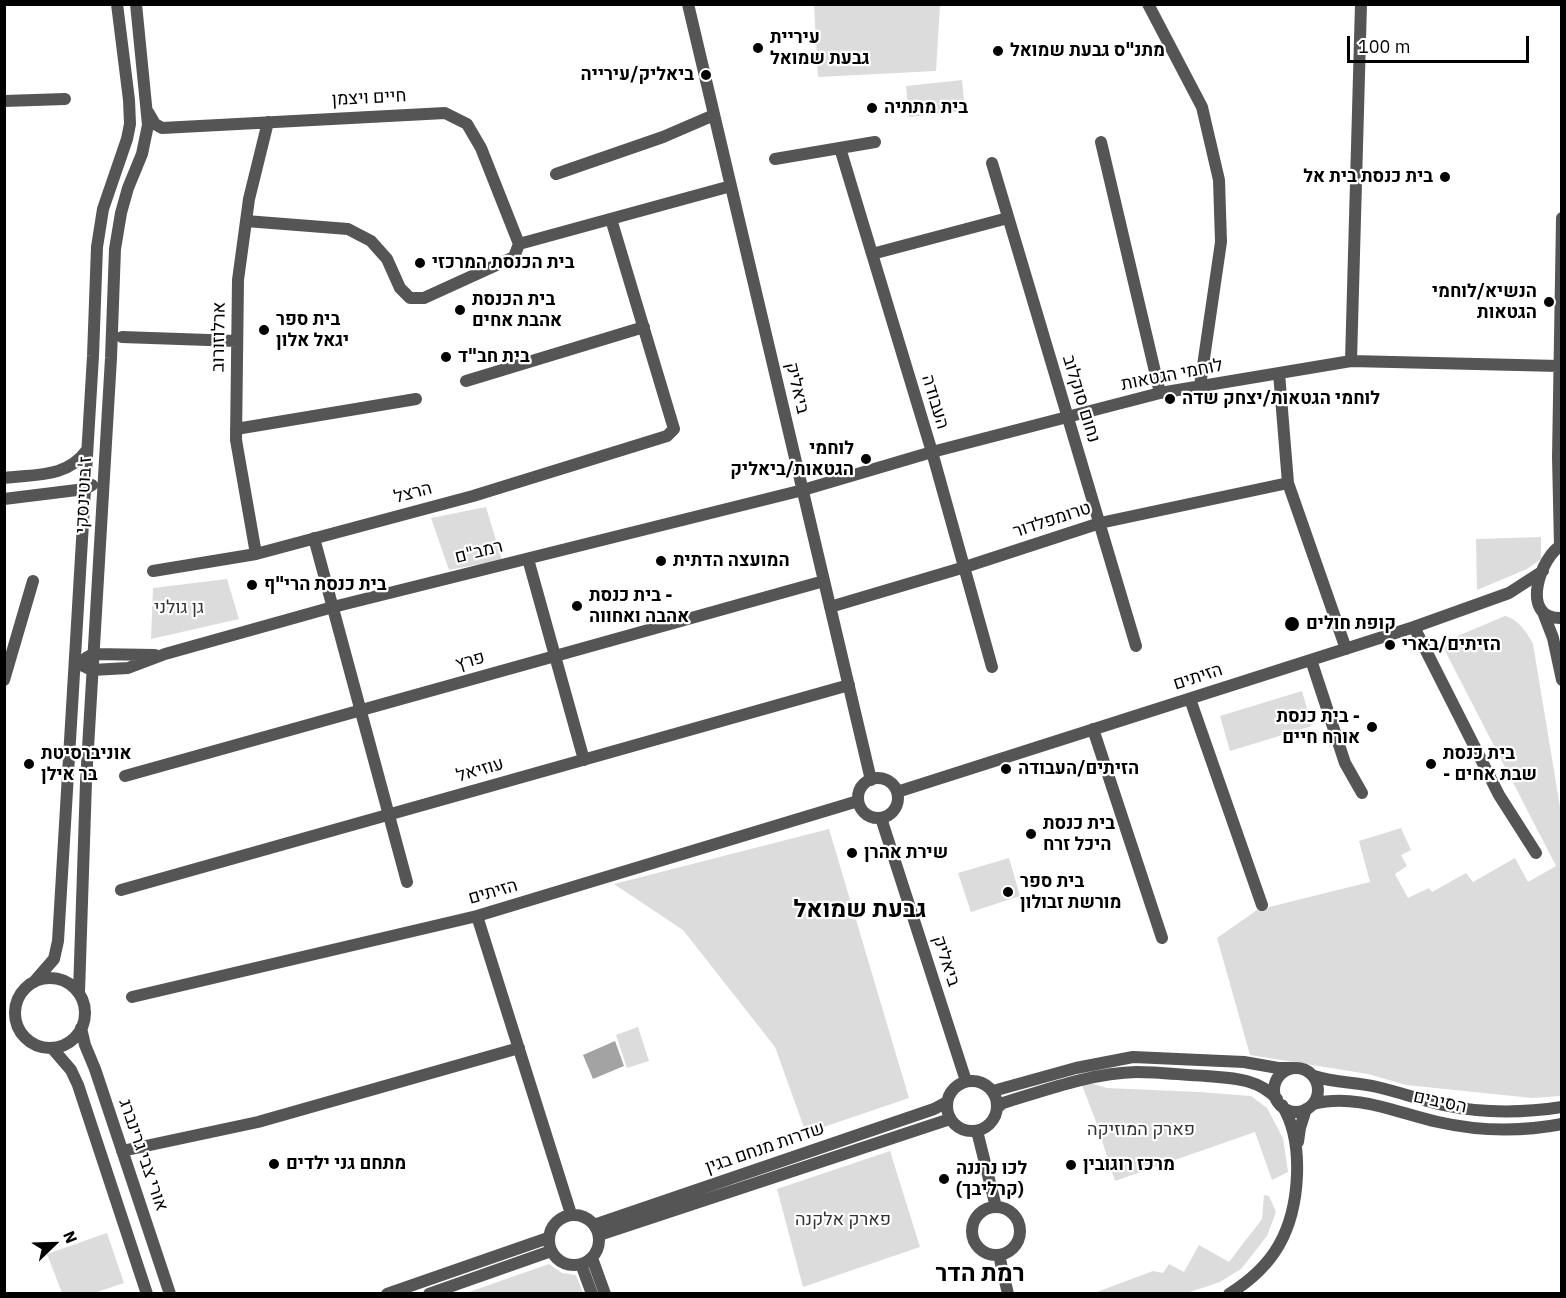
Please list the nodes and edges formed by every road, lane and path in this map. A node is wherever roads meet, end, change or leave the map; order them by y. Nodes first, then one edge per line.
1 (117, 4) edge
2 (136, 4) edge
3 (688, 4) edge
4 (1148, 4) edge
5 (1361, 4) edge
6 (65, 99) dead end
7 (4, 101) edge
8 (148, 111) junction
9 (714, 114) junction
10 (268, 122) junction
11 (875, 142) dead end
12 (1101, 142) dead end
13 (840, 148) junction
14 (775, 159) dead end
15 (992, 163) dead end
16 (556, 174) dead end
17 (731, 186) junction
18 (1008, 218) junction
19 (1562, 218) edge
20 (610, 219) junction
21 (246, 221) junction
22 (519, 244) junction
23 (872, 254) junction
24 (644, 327) junction
25 (122, 337) dead end
26 (237, 341) junction
27 (1351, 361) junction
28 (1559, 366) junction
29 (1279, 373) junction
30 (466, 381) dead end
31 (1200, 386) junction
32 (1160, 393) junction
33 (416, 399) dead end
34 (1068, 416) junction
35 (236, 429) junction
36 (87, 450) junction
37 (932, 452) junction
38 (103, 476) junction
39 (4, 478) edge
40 (1288, 483) junction
41 (85, 489) junction
42 (803, 490) junction
43 (50, 493) junction
44 (4, 498) edge
45 (83, 517) junction
46 (1100, 523) junction
47 (314, 538) junction
48 (1561, 545) edge
49 (256, 554) junction
50 (528, 559) junction
51 (965, 567) junction
52 (153, 571) dead end
53 (1543, 571) junction
54 (33, 581) dead end
55 (824, 581) junction
56 (1509, 593) junction
57 (1536, 597) junction
58 (830, 607) junction
59 (333, 608) junction
60 (1543, 612) junction
61 (1562, 618) edge
62 (1414, 627) junction
63 (1136, 646) dead end
64 (1346, 649) junction
65 (93, 654) junction
66 (165, 654) junction
67 (554, 656) junction
68 (1311, 660) junction
69 (75, 662) junction
70 (992, 668) dead end
71 (92, 670) junction
72 (4, 680) edge
73 (1562, 680) edge
74 (849, 685) junction
75 (1190, 699) junction
76 (360, 711) junction
77 (1093, 729) junction
78 (584, 760) junction
79 (125, 776) dead end
80 (871, 780) junction
81 (897, 792) junction
82 (1362, 793) dead end
83 (858, 801) junction
84 (389, 815) junction
85 (881, 818) junction
86 (1536, 853) dead end
87 (407, 882) dead end
88 (121, 890) dead end
89 (1263, 905) dead end
90 (477, 916) junction
91 (1162, 938) dead end
92 (34, 982) junction
93 (22, 992) junction
94 (78, 992) junction
95 (132, 997) dead end
96 (4, 1001) edge
97 (4, 1026) edge
98 (81, 1029) junction
99 (23, 1033) junction
100 (52, 1048) junction
101 (519, 1048) junction
102 (1292, 1068) junction
103 (1314, 1076) junction
104 (966, 1081) junction
105 (993, 1091) junction
106 (947, 1102) junction
107 (1279, 1102) junction
108 (1309, 1107) junction
109 (1562, 1107) edge
110 (997, 1108) junction
111 (950, 1119) junction
112 (1562, 1124) edge
113 (977, 1131) junction
114 (122, 1151) junction
115 (1296, 1152) junction
116 (996, 1206) junction
117 (571, 1215) junction
118 (596, 1230) junction
119 (549, 1245) junction
120 (999, 1255) junction
121 (586, 1261) junction
122 (147, 1293) edge
123 (170, 1293) edge
124 (387, 1293) edge
125 (429, 1293) edge
126 (592, 1293) edge
127 (605, 1293) edge
128 (1008, 1293) edge
129 (1229, 1293) edge

1 - 36 street, ז'בוטינסקי
2 - 8 street, ז'בוטינסקי
3 - 9 street, ביאליק
4 - 31 street
5 - 27 street
6 - 7 street
8 - 10 street, חיים ויצמן
8 - 38 street, ז'בוטינסקי
9 - 16 street
9 - 17 street, ביאליק
10 - 21 street, ארלוזורוב
10 - 22 street, חיים ויצמן
11 - 13 street
12 - 32 street
13 - 14 street
13 - 23 street, העבודה
15 - 18 street, נחום סוקלוב
17 - 20 street
17 - 42 street, ביאליק
18 - 23 street
18 - 34 street, נחום סוקלוב
19 - 28 street
20 - 22 street
20 - 24 street
21 - 22 street
21 - 26 street, ארלוזורוב
23 - 37 street, העבודה
24 - 30 street
24 - 47 street, הרצל
25 - 26 street
26 - 35 street, ארלוזורוב
27 - 28 street, לוחמי הגטאות
27 - 29 street, לוחמי הגטאות
28 - 48 street
29 - 31 street, לוחמי הגטאות
29 - 40 street
31 - 32 street, לוחמי הגטאות
32 - 34 street, לוחמי הגטאות
33 - 35 street
34 - 37 street, לוחמי הגטאות
34 - 46 street, נחום סוקלוב
35 - 49 street, ארלוזורוב
36 - 39 street
36 - 41 street, ז'בוטינסקי
37 - 42 street, לוחמי הגטאות
37 - 51 street, העבודה
38 - 41 street
38 - 65 street, ז'בוטינסקי
40 - 46 street, טרומפלדור
40 - 64 street
41 - 43 street
41 - 45 street, ז'בוטינסקי
42 - 50 street, רמב"ם
42 - 55 street, ביאליק
43 - 44 street
43 - 45 street
45 - 69 street, ז'בוטינסקי
46 - 51 street, טרומפלדור
46 - 63 street, נחום סוקלוב
47 - 49 street, הרצל
47 - 59 street
48 - 53 street
49 - 52 street, הרצל
50 - 59 street, רמב"ם
50 - 67 street
51 - 58 street, טרומפלדור
51 - 70 street, העבודה
53 - 56 street, הזיתים
53 - 57 street
54 - 72 street
55 - 58 street, ביאליק
55 - 67 street, פרץ
56 - 57 street, הזיתים
56 - 62 street, הזיתים
57 - 60 street
58 - 74 street, ביאליק
59 - 66 street, רמב"ם
59 - 76 street
60 - 61 street
60 - 73 street
62 - 64 street, הזיתים
62 - 86 street
64 - 68 street, הזיתים
65 - 66 street, רמב"ם
65 - 69 street, רמב"ם
65 - 71 street, ז'בוטינסקי
66 - 71 street, רמב"ם
67 - 76 street, פרץ
67 - 78 street
68 - 75 street, הזיתים
68 - 82 street
69 - 71 street, רמב"ם
69 - 92 street, ז'בוטינסקי
71 - 94 street, ז'בוטינסקי
74 - 78 street, עוזיאל
74 - 80 street, ביאליק
75 - 77 street, הזיתים
75 - 89 street
76 - 79 street, פרץ
76 - 84 street
77 - 81 street, הזיתים
77 - 91 street
78 - 84 street, עוזיאל
80 - 81 street
80 - 83 street
81 - 85 street
83 - 85 street
83 - 90 street, הזיתים
84 - 87 street
84 - 88 street, עוזיאל
85 - 104 street, ביאליק
90 - 95 street, הזיתים
90 - 101 street
92 - 93 street
92 - 94 street
93 - 96 street
93 - 99 street
94 - 98 street
97 - 99 street
98 - 100 street
98 - 114 street, אורי צבי גרינברג
99 - 100 street
100 - 122 street
101 - 114 street
101 - 117 street
102 - 103 street
102 - 105 street
102 - 107 street
103 - 108 street
103 - 109 street, הסיבים
104 - 105 street
104 - 106 street
105 - 110 street
106 - 111 street
106 - 118 street, שדרות מנחם בגין
107 - 108 street
107 - 110 street
107 - 115 street
108 - 112 street, הסיבים
108 - 115 street
110 - 113 street
111 - 113 street
111 - 118 street, שדרות מנחם בגין
113 - 116 street
114 - 123 street, אורי צבי גרינברג
115 - 129 street
116 - 120 street
116 - 120 street
117 - 118 street
117 - 119 street
118 - 121 street
119 - 121 street
119 - 124 street
119 - 125 street
120 - 128 street
121 - 126 street
121 - 127 street

